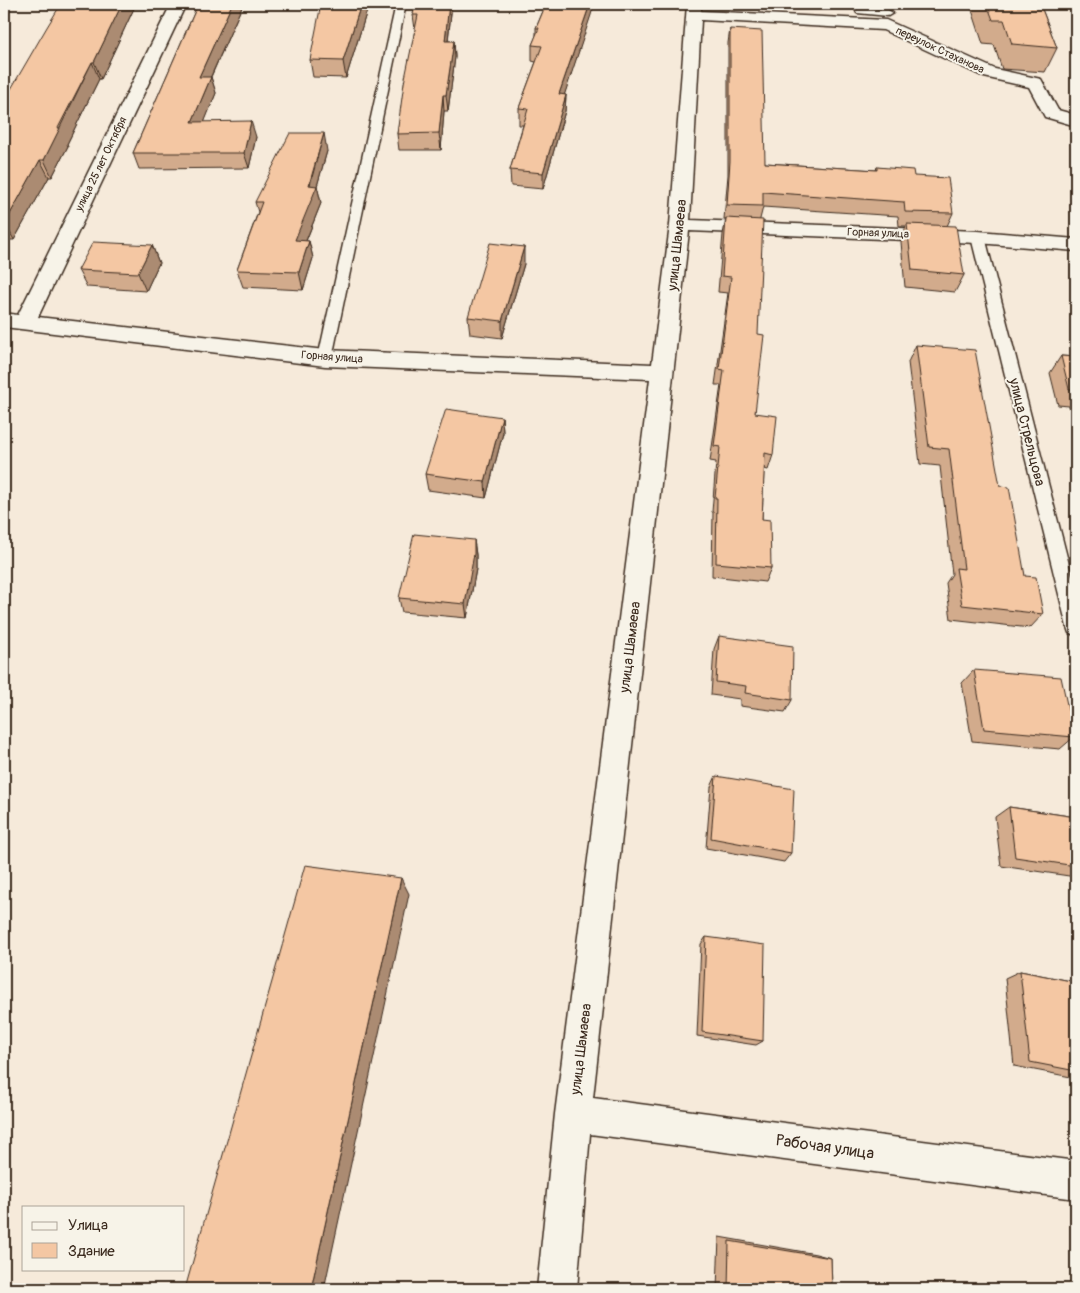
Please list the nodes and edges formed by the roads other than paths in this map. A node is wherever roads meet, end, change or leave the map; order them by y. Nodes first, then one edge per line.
1 (178, 4) edge
2 (401, 4) edge
3 (898, 4) edge
4 (694, 9) edge
5 (861, 11) dead end
6 (887, 19) junction
7 (1076, 121) edge
8 (680, 225) junction
9 (978, 237) junction
10 (1076, 245) edge
11 (14, 322) edge
12 (325, 358) junction
13 (663, 372) junction
14 (1076, 627) edge
15 (573, 1114) junction
16 (1076, 1180) edge
17 (557, 1289) edge

1 - 11 street, улица 25 лет Октября
2 - 12 lane
3 - 6 lane
4 - 6 street, переулок Стаханова
4 - 8 street, улица Шамаева
5 - 6 lane
6 - 7 street, переулок Стаханова
8 - 9 street, Горная улица
8 - 13 street, улица Шамаева
9 - 10 street, Горная улица
9 - 14 lane, улица Стрельцова
11 - 12 street, Горная улица
12 - 13 street, Горная улица
13 - 15 street, улица Шамаева
15 - 16 street, Рабочая улица
15 - 17 street, улица Шамаева

